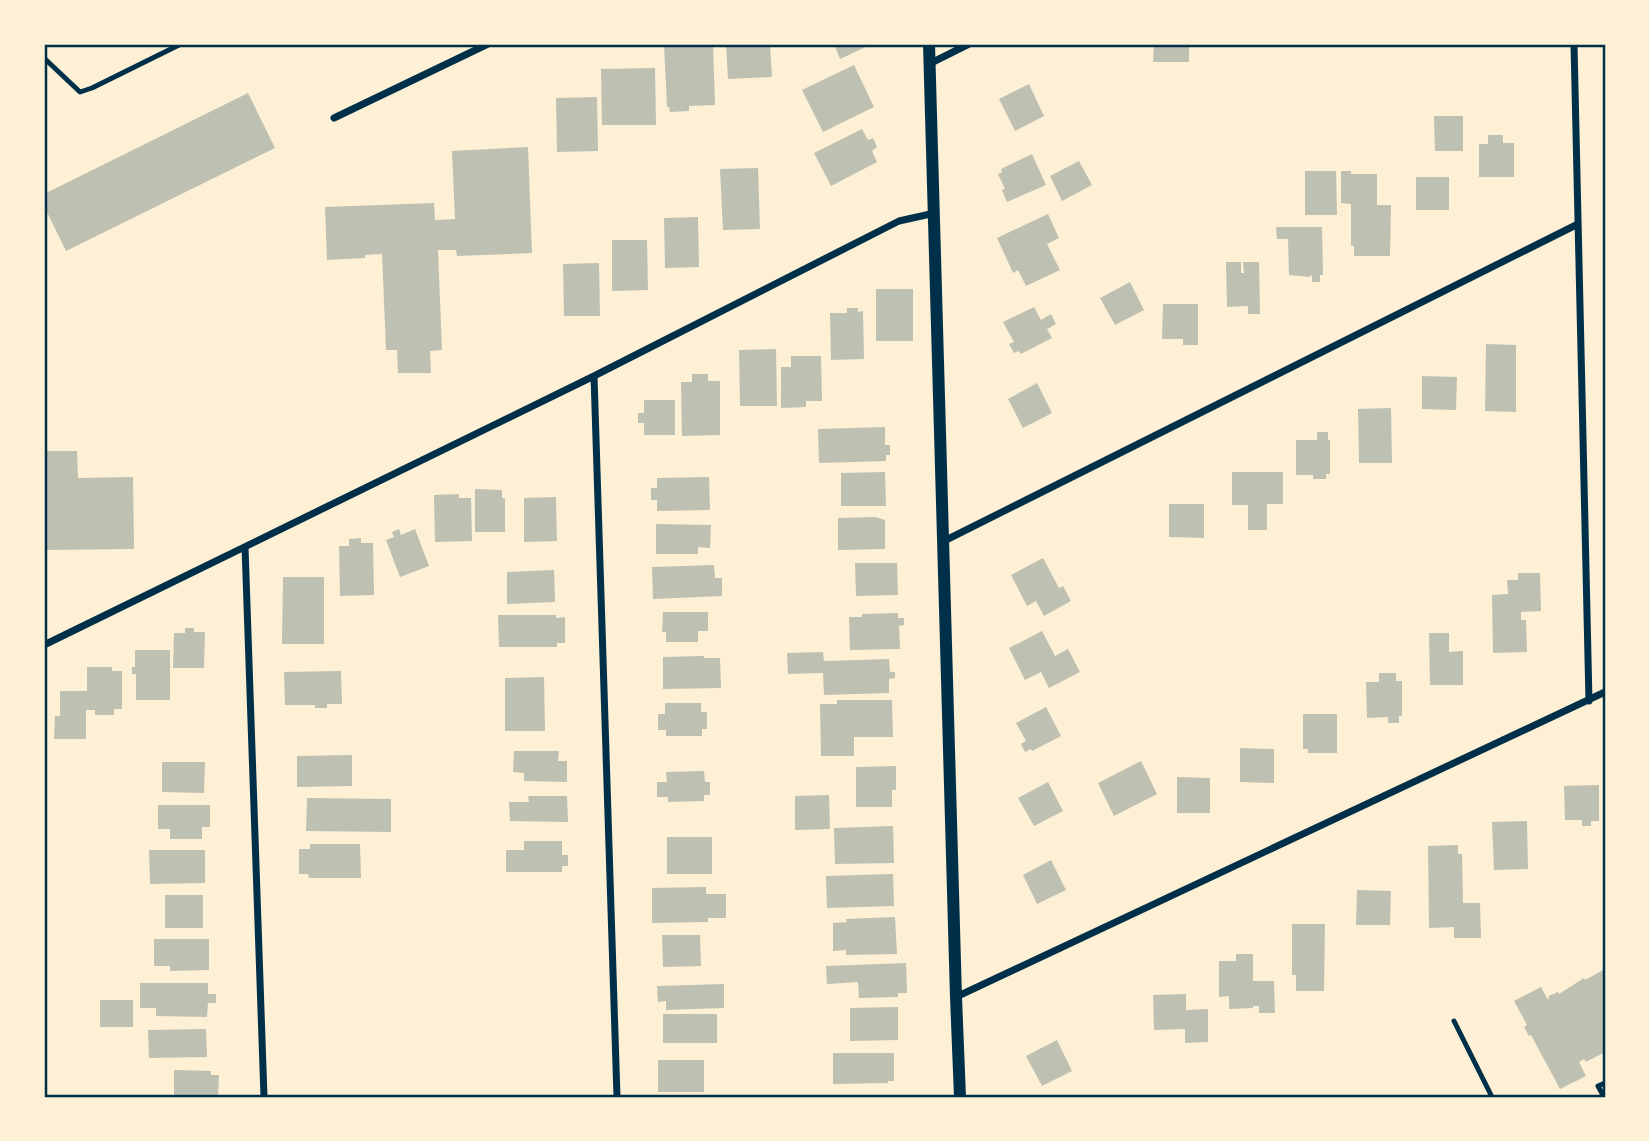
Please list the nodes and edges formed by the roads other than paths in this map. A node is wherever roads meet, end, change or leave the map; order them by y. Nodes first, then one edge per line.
1 (181, 44) edge
2 (488, 44) edge
3 (929, 44) edge
4 (969, 44) edge
5 (1574, 44) edge
6 (44, 58) edge
7 (929, 64) junction
8 (334, 118) dead end
9 (935, 213) junction
10 (1578, 224) junction
11 (594, 376) junction
12 (944, 541) junction
13 (246, 547) junction
14 (44, 645) edge
15 (1605, 692) edge
16 (1589, 701) junction
17 (956, 997) junction
18 (1454, 1021) dead end
19 (1605, 1083) edge
20 (264, 1097) edge
21 (617, 1097) edge
22 (960, 1097) edge
23 (1492, 1097) edge
24 (1604, 1097) edge

1 - 6 lane
2 - 8 street
3 - 7 street
4 - 7 street
5 - 10 street
7 - 9 street
9 - 11 street
9 - 12 street
10 - 12 street
10 - 16 street
11 - 13 street
11 - 21 street
12 - 17 street
13 - 14 street
13 - 20 street
15 - 16 street
16 - 17 street
17 - 22 street
18 - 23 lane
19 - 24 lane

